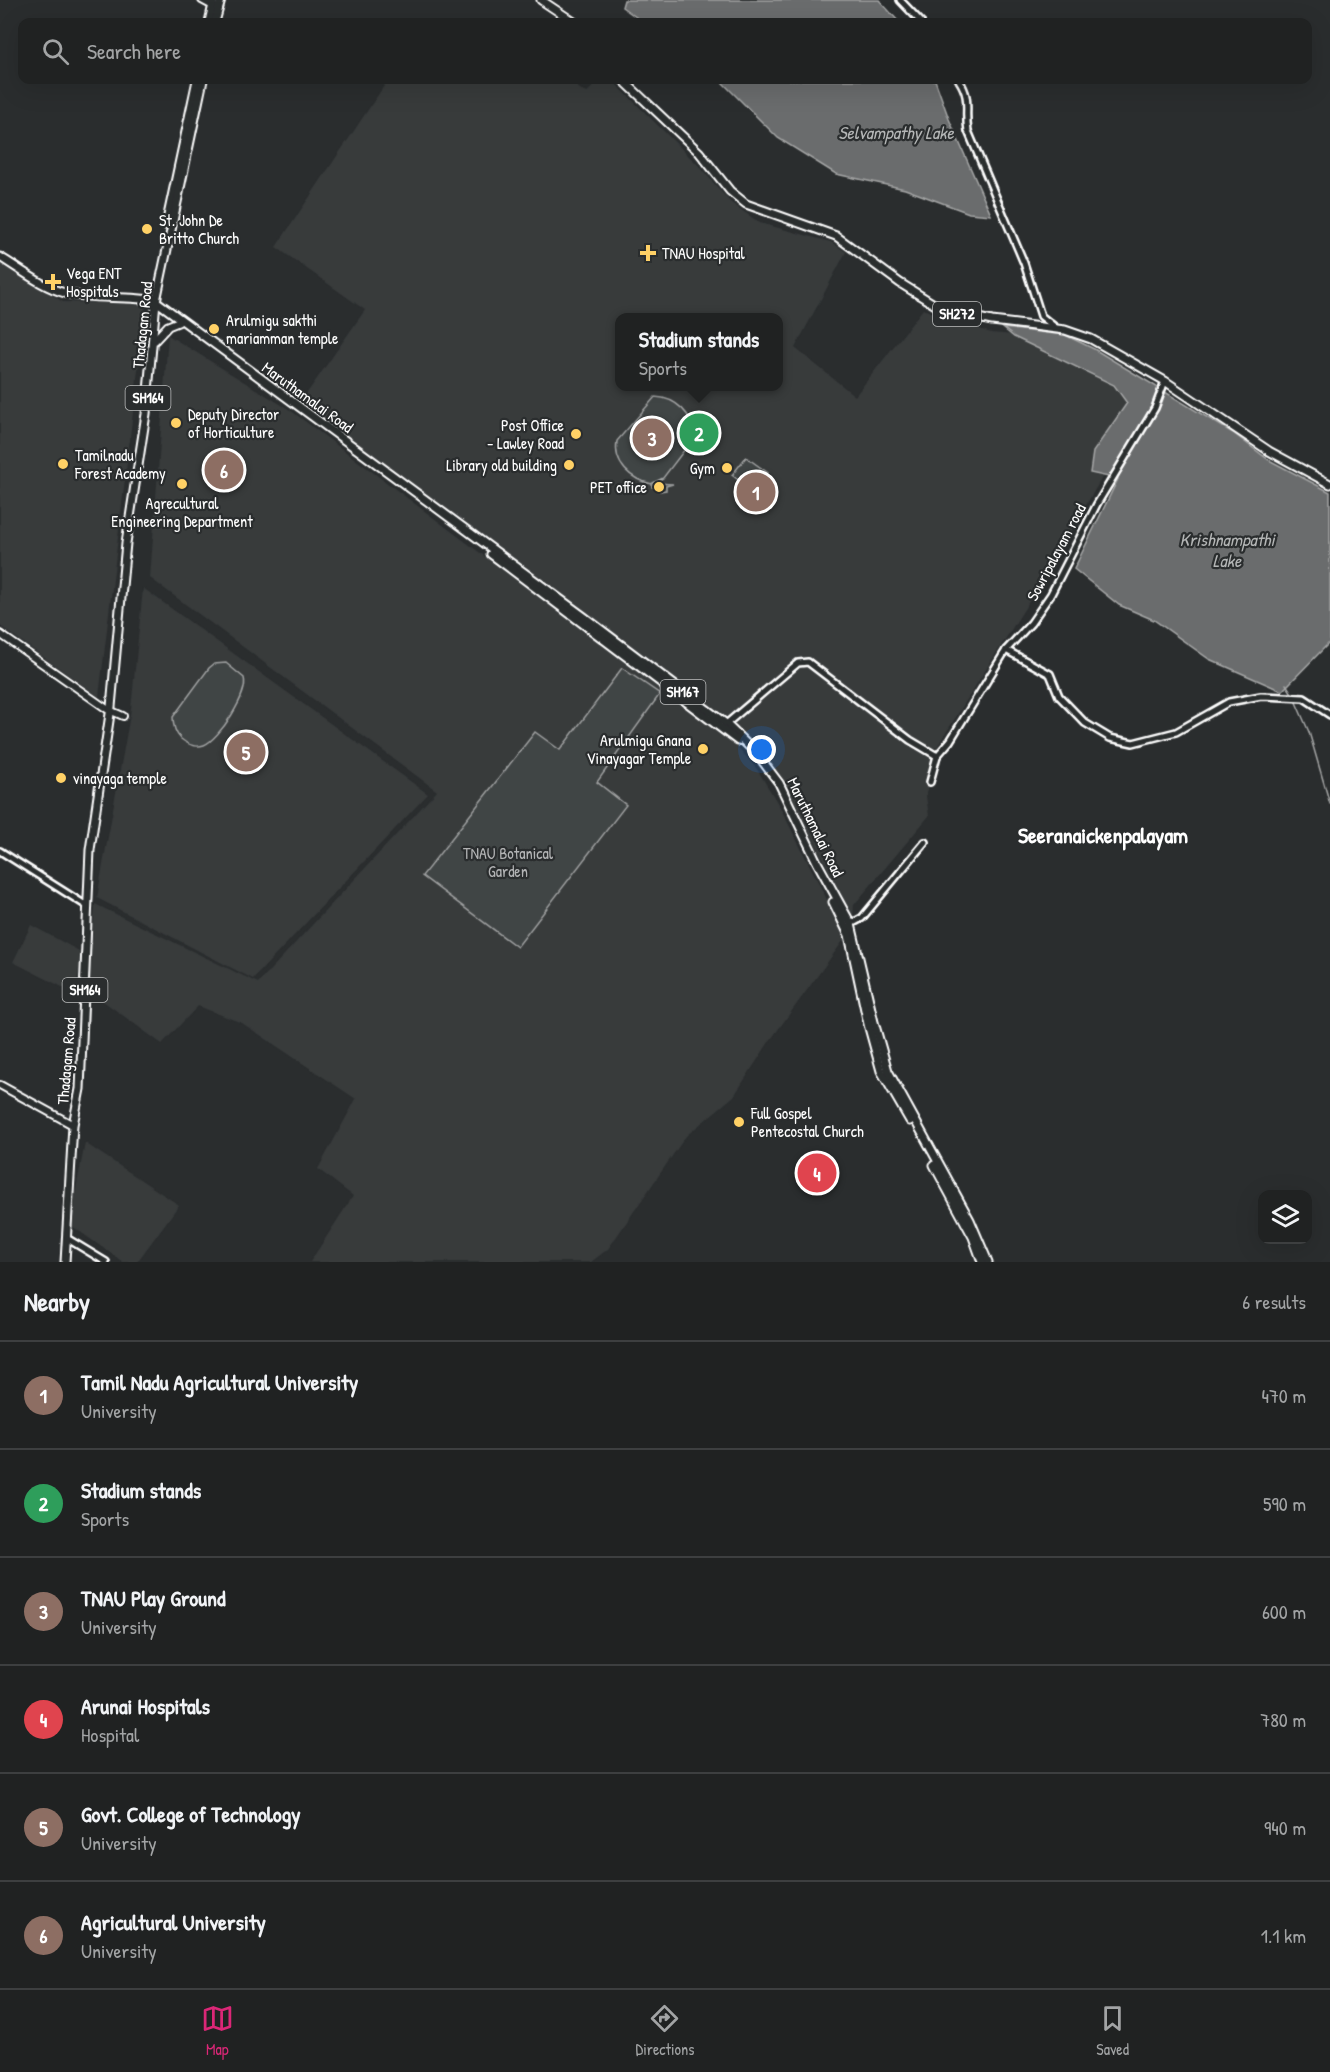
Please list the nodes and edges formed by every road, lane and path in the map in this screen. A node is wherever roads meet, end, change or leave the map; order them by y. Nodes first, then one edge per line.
1 (202, 0) edge
2 (221, 0) edge
3 (541, 0) edge
4 (900, 0) edge
5 (215, 5) edge
6 (568, 18) edge
7 (917, 18) edge
8 (196, 84) edge
9 (202, 84) edge
10 (627, 84) edge
11 (961, 84) edge
12 (0, 257) edge
13 (158, 292) junction
14 (155, 303) junction
15 (165, 308) junction
16 (178, 322) junction
17 (1057, 329) junction
18 (153, 342) junction
19 (1165, 381) junction
20 (1330, 484) edge
21 (0, 634) edge
22 (1006, 650) junction
23 (108, 709) junction
24 (1330, 715) edge
25 (123, 716) dead end
26 (724, 727) junction
27 (937, 756) junction
28 (930, 782) dead end
29 (924, 842) dead end
30 (0, 851) edge
31 (87, 906) junction
32 (851, 924) junction
33 (0, 1085) edge
34 (73, 1125) junction
35 (68, 1239) junction
36 (65, 1262) edge
37 (106, 1262) edge
38 (982, 1262) edge
39 (988, 1262) edge

1 - 5 main road
2 - 5 main road
3 - 6 main road
4 - 7 street
8 - 14 main road, Thadagam Road / SH164
9 - 13 main road, Thadagam Road / SH164
10 - 17 main road, SH272
11 - 17 street
12 - 14 main road, SH167
13 - 14 main road, Thadagam Road / SH164
13 - 15 main road
14 - 15 main road, Maruthamalai Road / SH167
14 - 16 main road, Maruthamalai Road / SH167
14 - 18 main road, Thadagam Road / SH164
14 - 23 main road, Thadagam Road / SH164
15 - 26 main road, Maruthamalai Road / SH167
16 - 18 main road
16 - 26 main road, Maruthamalai Road / SH167
17 - 19 main road, SH272
18 - 23 main road, Thadagam Road / SH164
19 - 20 main road, SH272
19 - 22 street, Sowripalayam road
21 - 23 main road
22 - 24 street
22 - 27 street, Sowripalayam road
23 - 25 main road
23 - 31 main road, Thadagam Road / SH164
26 - 27 street
26 - 32 main road, Maruthamalai Road / SH167
26 - 38 main road, Maruthamalai Road / SH167
27 - 28 street, Sowripalayam road
29 - 32 street
30 - 31 street
31 - 34 main road, Thadagam Road / SH164
32 - 39 main road, Maruthamalai Road / SH167
33 - 34 main road
34 - 35 main road, Thadagam Road / SH164
35 - 36 main road, Thadagam Road / SH164
35 - 37 street

